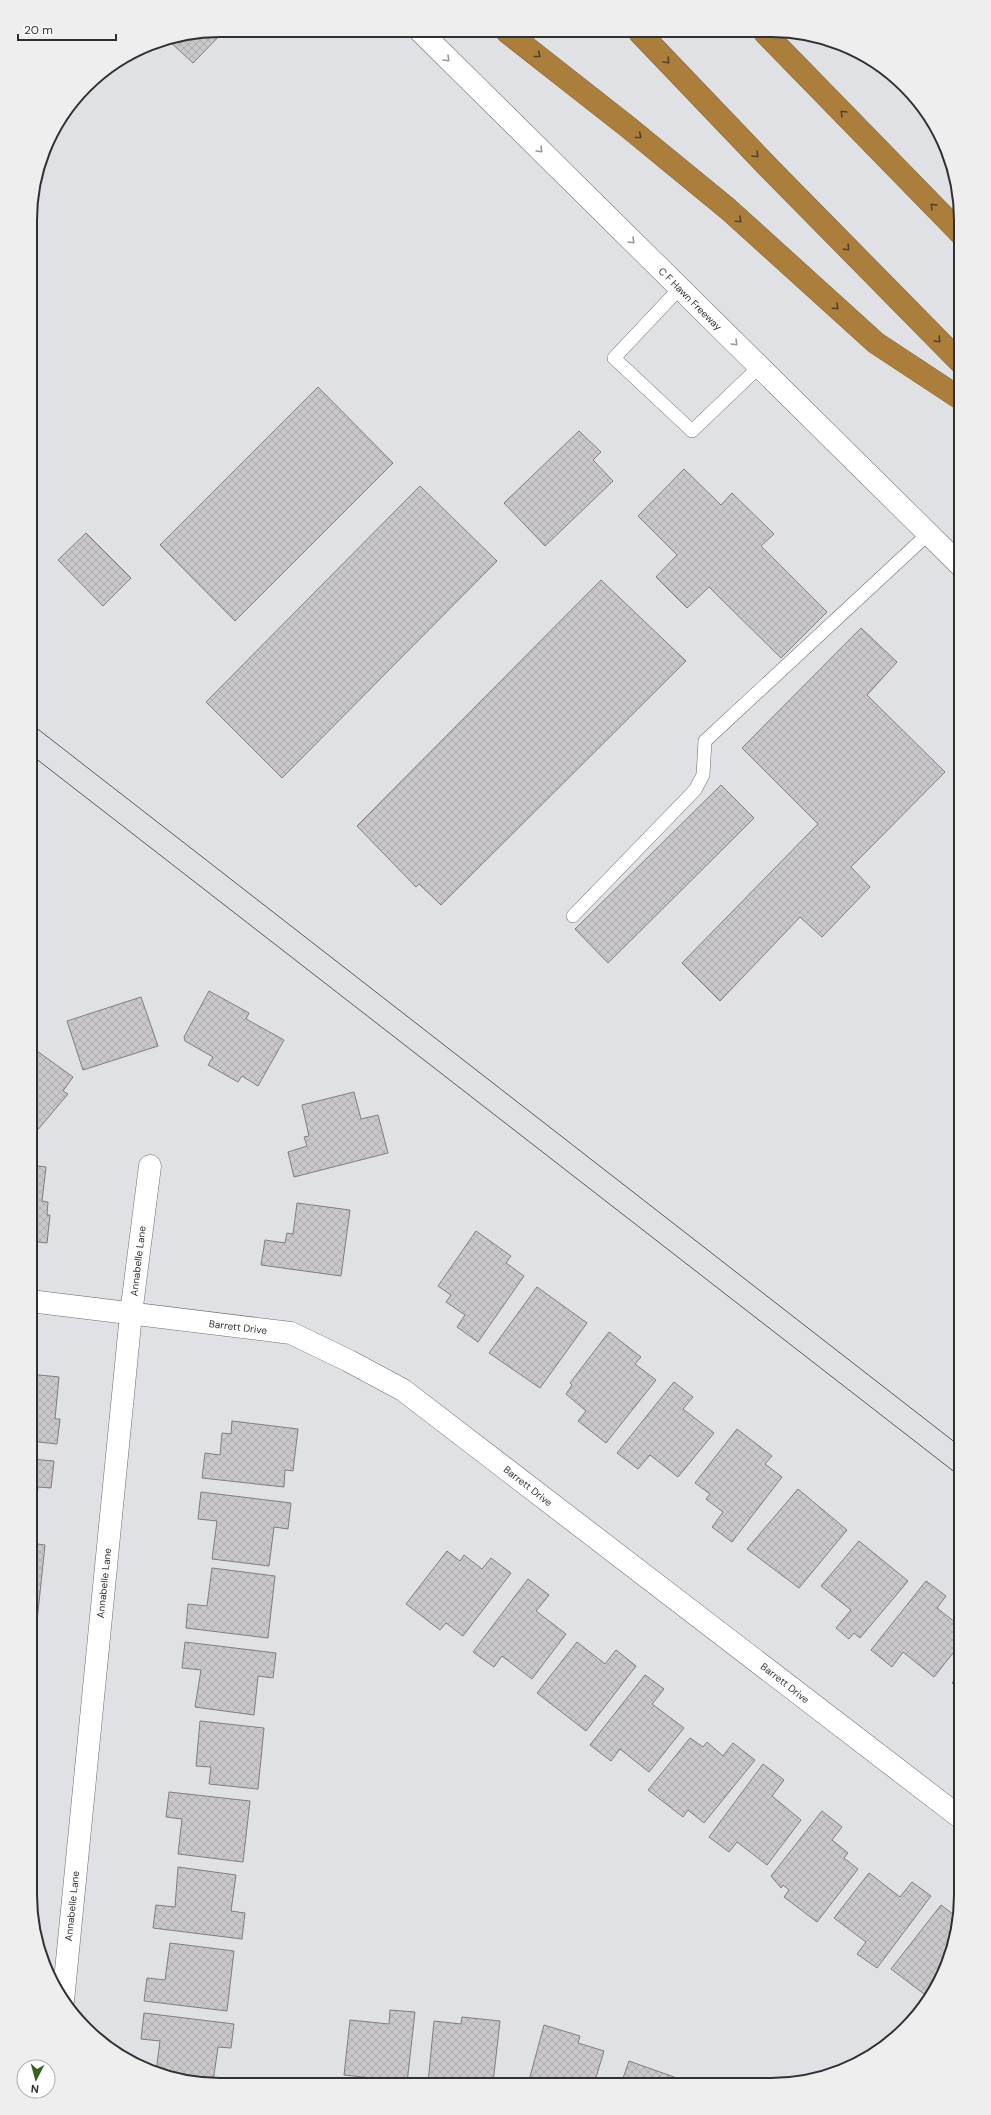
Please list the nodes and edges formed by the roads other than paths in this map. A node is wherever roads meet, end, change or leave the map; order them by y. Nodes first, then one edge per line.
1 (426, 37) edge
2 (513, 37) edge
3 (644, 37) edge
4 (769, 37) edge
5 (954, 227) edge
6 (680, 288) junction
7 (954, 356) edge
8 (759, 366) junction
9 (954, 394) edge
10 (928, 534) junction
11 (954, 559) edge
12 (573, 916) dead end
13 (150, 1166) dead end
14 (37, 1302) edge
15 (131, 1314) junction
16 (954, 1813) edge
17 (64, 1990) edge

1 -> 6 street, C F Hawn Freeway
2 -> 9 highway
3 -> 7 highway
5 -> 4 highway
6 -> 8 street, C F Hawn Freeway
6 - 8 lane
8 - 10 street, C F Hawn Freeway
10 - 11 street, C F Hawn Freeway
10 - 12 lane
13 - 15 street, Annabelle Lane
14 - 15 street, Barrett Drive
15 - 16 street, Barrett Drive
15 - 17 street, Annabelle Lane

